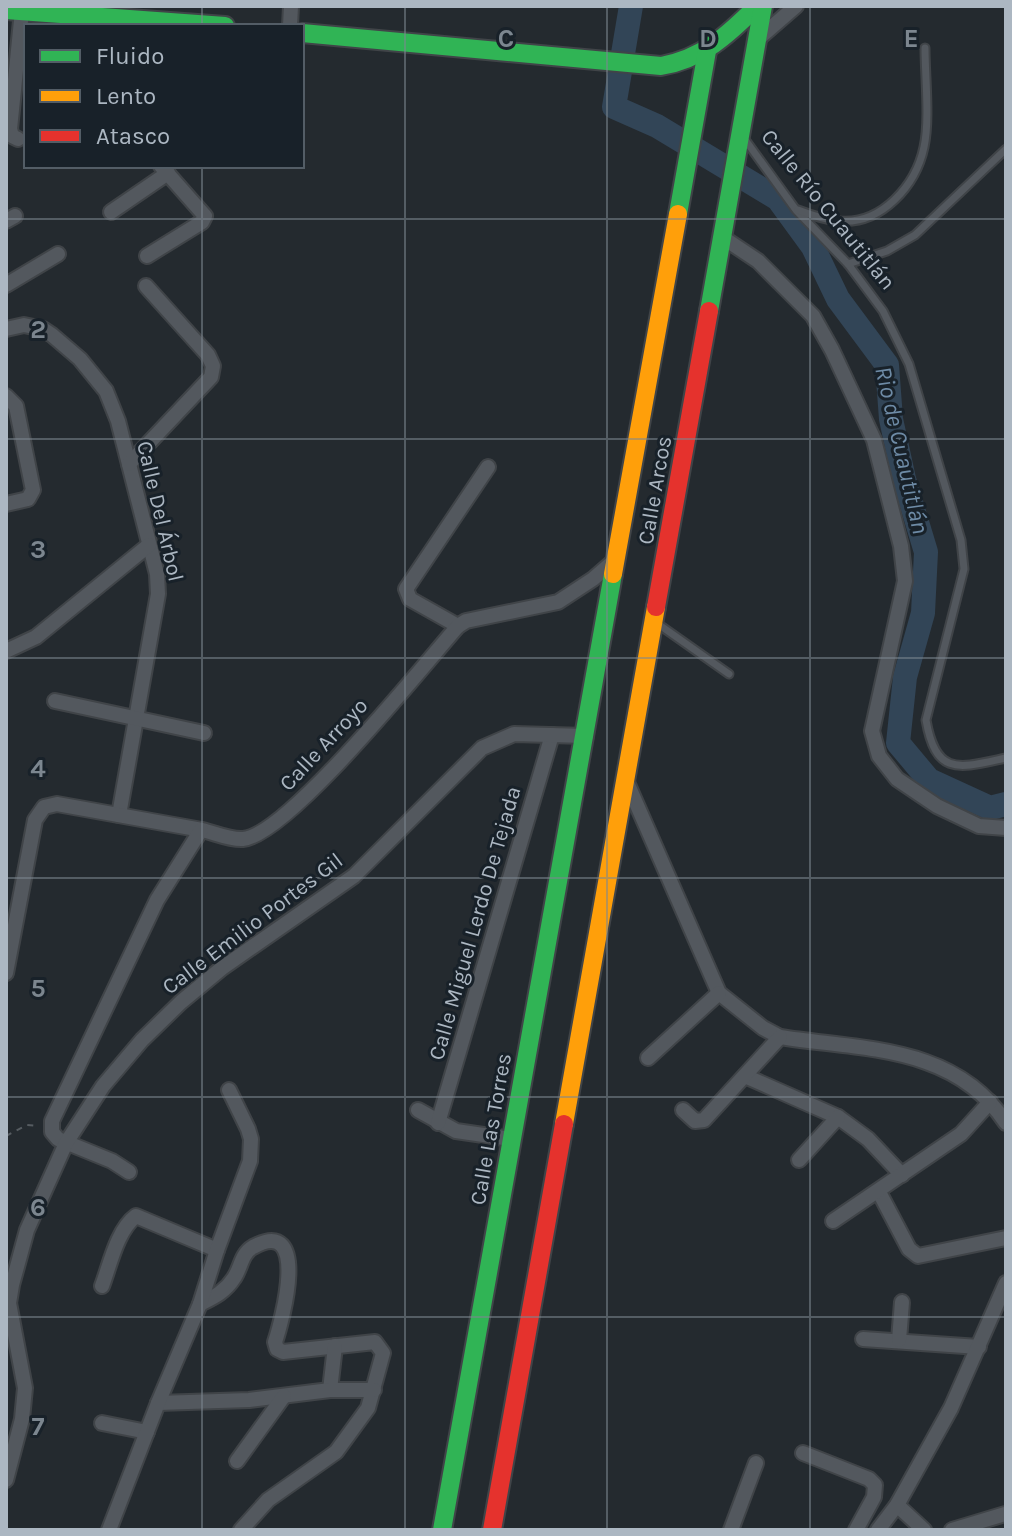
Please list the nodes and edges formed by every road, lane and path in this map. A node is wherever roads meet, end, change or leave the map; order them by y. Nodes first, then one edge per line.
1 (757, 6) edge
2 (763, 6) edge
3 (796, 6) edge
4 (14, 10) edge
5 (185, 24) edge
6 (304, 33) edge
7 (757, 39) junction
8 (925, 48) dead end
9 (707, 51) junction
10 (15, 100) edge
11 (18, 139) dead end
12 (739, 140) junction
13 (1006, 149) edge
14 (164, 170) edge
15 (796, 210) junction
16 (111, 212) dead end
17 (722, 237) junction
18 (58, 254) dead end
19 (147, 256) dead end
20 (848, 264) junction
21 (6, 285) edge
22 (146, 286) dead end
23 (6, 329) edge
24 (6, 396) edge
25 (129, 464) junction
26 (488, 467) dead end
27 (6, 504) edge
28 (149, 545) junction
29 (617, 558) junction
30 (655, 622) junction
31 (458, 626) junction
32 (6, 651) edge
33 (729, 674) dead end
34 (55, 701) dead end
35 (138, 720) junction
36 (204, 733) dead end
37 (552, 735) junction
38 (586, 736) junction
39 (1006, 758) edge
40 (626, 780) junction
41 (119, 815) junction
42 (1006, 828) edge
43 (201, 830) junction
44 (6, 973) edge
45 (719, 993) junction
46 (780, 1037) junction
47 (648, 1058) dead end
48 (745, 1076) junction
49 (229, 1090) dead end
50 (990, 1102) junction
51 (418, 1110) dead end
52 (683, 1110) dead end
53 (838, 1117) junction
54 (438, 1123) junction
55 (1006, 1123) edge
56 (52, 1132) junction
57 (6, 1136) edge
58 (511, 1139) junction
59 (66, 1143) junction
60 (799, 1160) dead end
61 (129, 1172) dead end
62 (902, 1175) junction
63 (879, 1192) junction
64 (833, 1221) dead end
65 (1006, 1238) edge
66 (217, 1250) junction
67 (1006, 1283) edge
68 (102, 1286) dead end
69 (902, 1302) dead end
70 (8, 1303) edge
71 (200, 1304) junction
72 (863, 1339) dead end
73 (899, 1340) junction
74 (335, 1346) junction
75 (979, 1347) junction
76 (330, 1390) junction
77 (374, 1390) junction
78 (284, 1396) junction
79 (158, 1403) junction
80 (102, 1423) dead end
81 (147, 1432) junction
82 (803, 1453) dead end
83 (237, 1461) dead end
84 (756, 1463) dead end
85 (6, 1480) edge
86 (897, 1505) junction
87 (1005, 1514) edge
88 (109, 1530) edge
89 (241, 1530) edge
90 (442, 1530) edge
91 (492, 1530) edge
92 (731, 1530) edge
93 (856, 1530) edge
94 (878, 1530) edge
95 (924, 1530) edge
96 (952, 1530) edge

1 - 9 main road
2 - 7 main road, Calle Arcos
3 - 7 street
4 - 5 main road
4 - 10 street
6 - 9 main road
7 - 12 main road, Calle Arcos
8 - 15 lane
9 - 29 main road, Calle Arcos
10 - 11 street
12 - 15 lane, Calle Río Cuautitlán
12 - 17 main road, Calle Arcos
13 - 20 lane
14 - 16 street
14 - 19 street
15 - 20 lane, Calle Río Cuautitlán
17 - 30 main road, Calle Arcos
17 - 42 street
18 - 21 street
20 - 39 lane, Calle Río Cuautitlán
22 - 25 street
23 - 25 street, Calle Del Árbol
24 - 27 street
25 - 28 street, Calle Del Árbol
26 - 31 street
28 - 32 street
28 - 35 street, Calle Del Árbol
29 - 31 street
29 - 38 main road, Calle Arcos
30 - 33 lane
30 - 40 main road, Calle Arcos
31 - 43 street, Calle Arroyo
34 - 35 street
35 - 36 street
35 - 41 street, Calle Del Árbol
37 - 38 street, Calle Emilio Portes Gil
37 - 54 street, Calle Miguel Lerdo De Tejada
37 - 59 street, Calle Emilio Portes Gil
38 - 58 main road, Calle Las Torres
40 - 45 street
40 - 91 main road
41 - 43 street, Calle Arroyo
41 - 44 street, Calle Arroyo
43 - 56 street
45 - 46 street
45 - 47 street
46 - 48 street
46 - 50 street
48 - 52 street
48 - 53 street
49 - 66 street
50 - 55 street
50 - 62 street
51 - 54 street
53 - 60 street
53 - 62 street
54 - 58 street
56 - 57 path
56 - 59 street
58 - 90 main road, Calle Las Torres
59 - 61 street
59 - 70 street, Calle Emilio Portes Gil
62 - 63 street
63 - 64 street
63 - 65 street
66 - 68 street
66 - 71 street
67 - 75 street
69 - 73 street
70 - 85 street, Calle Emilio Portes Gil
71 - 74 street
71 - 79 street
72 - 73 street
73 - 75 street
74 - 76 street
74 - 77 street
75 - 86 street
76 - 77 street
76 - 78 street
77 - 89 street
78 - 79 street
78 - 83 street
79 - 81 street
80 - 81 street
81 - 88 street
82 - 93 street
84 - 92 street
86 - 94 street
86 - 95 street
87 - 96 street

